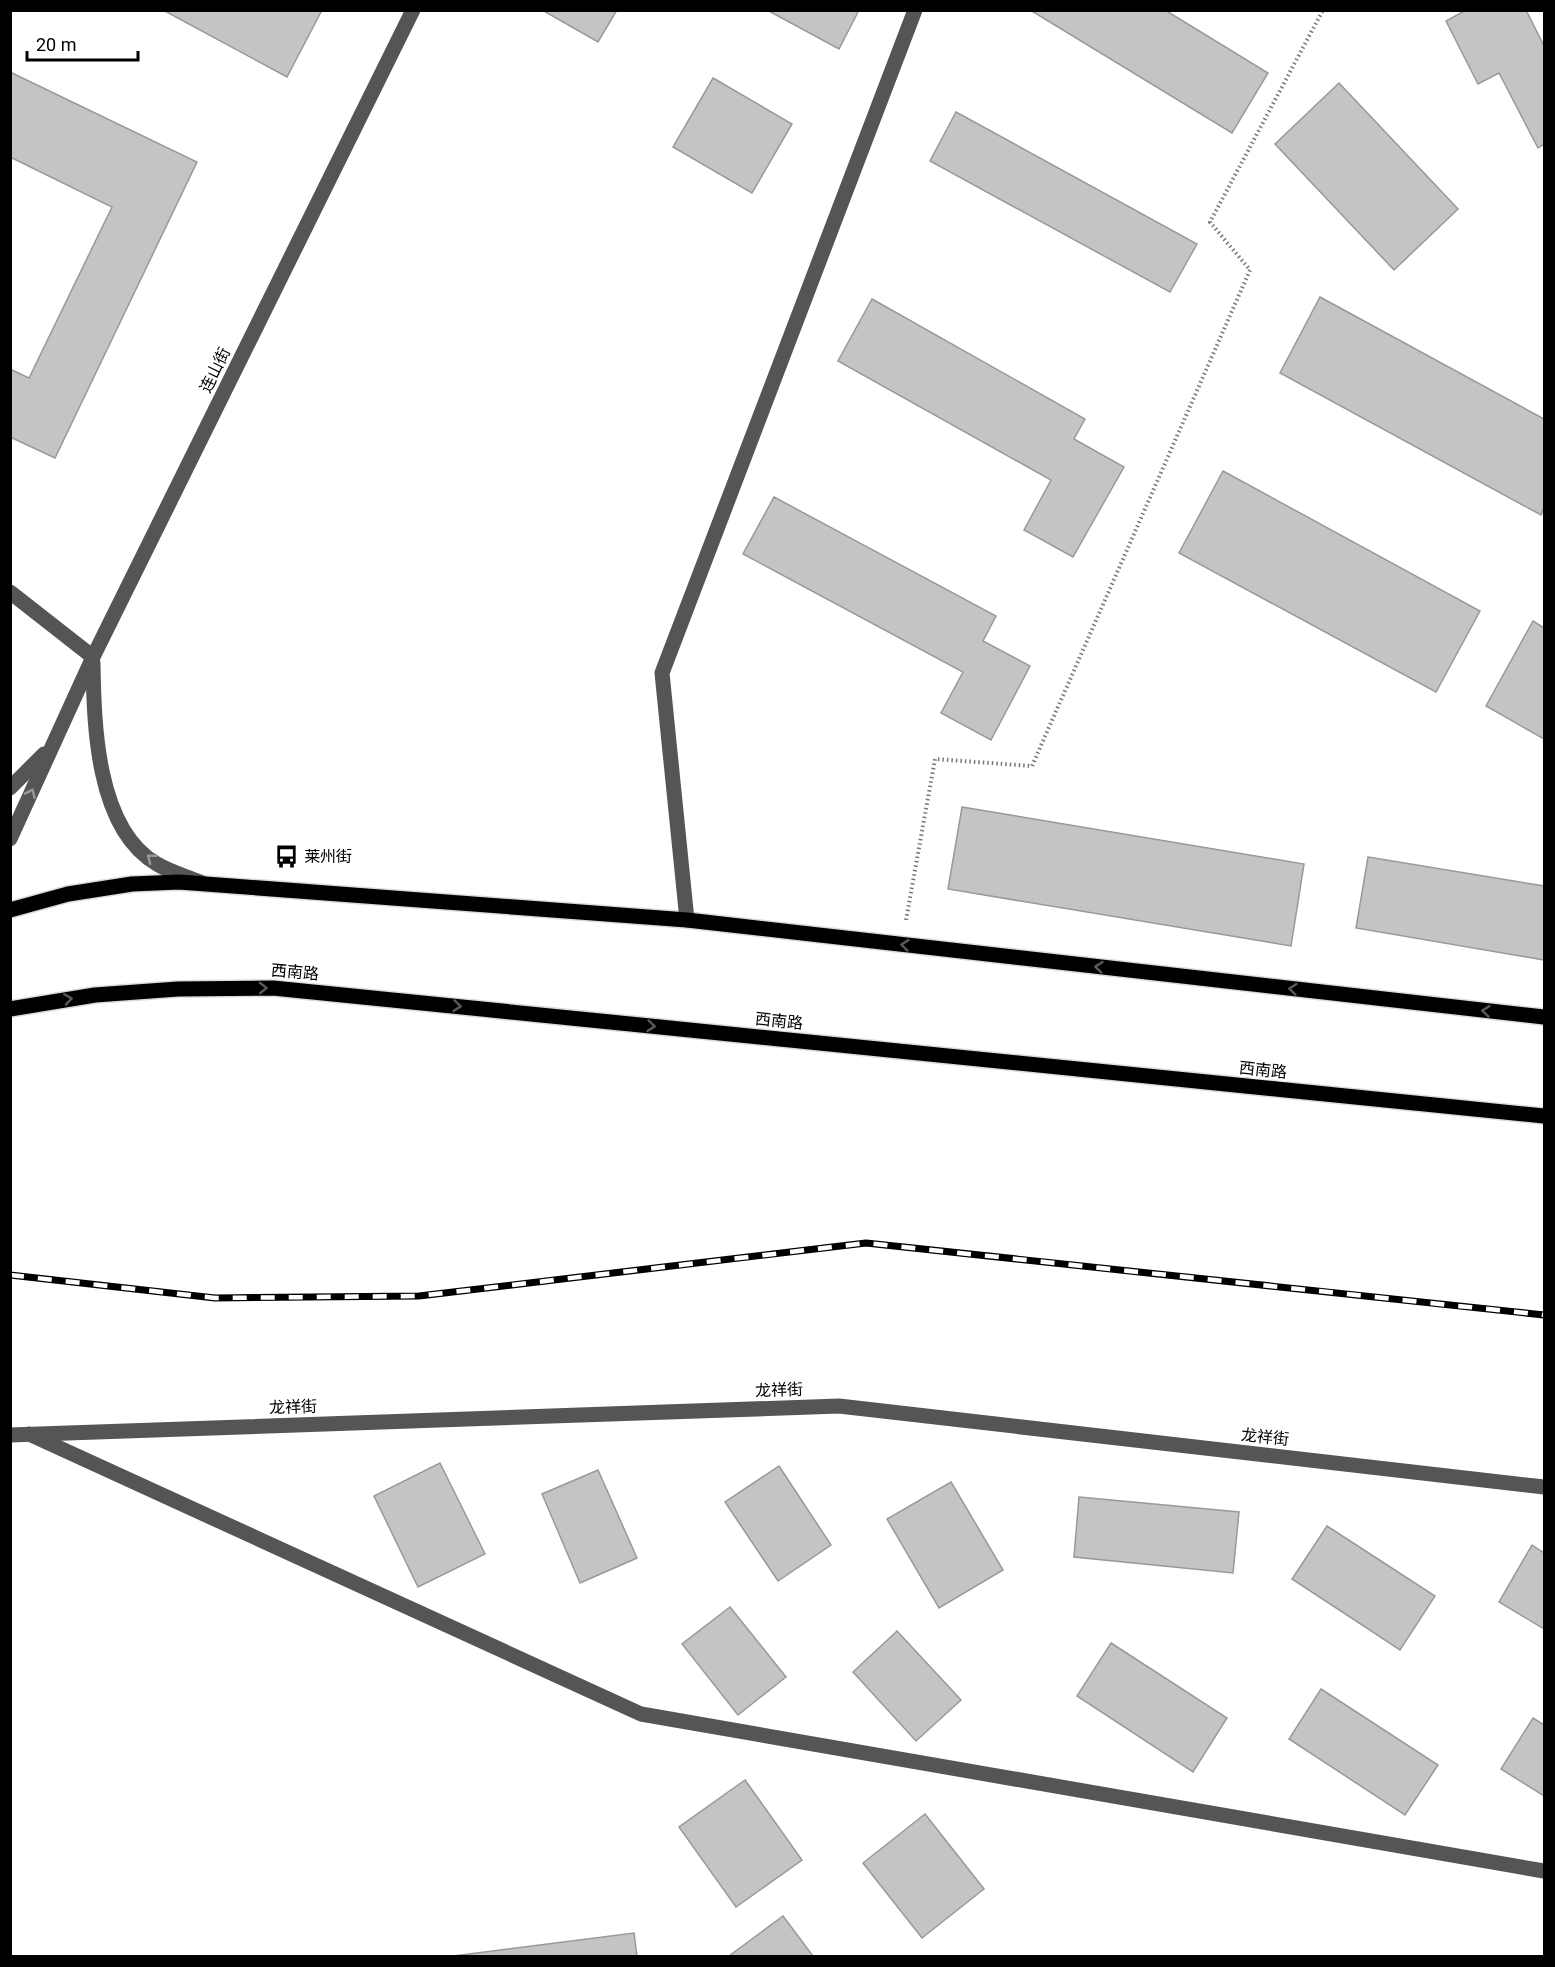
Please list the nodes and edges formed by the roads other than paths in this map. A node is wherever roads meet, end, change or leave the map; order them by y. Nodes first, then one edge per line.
1 (413, 10) edge
2 (915, 10) edge
3 (10, 592) edge
4 (93, 657) junction
5 (52, 746) junction
6 (10, 788) edge
7 (10, 839) edge
8 (203, 884) junction
9 (10, 910) edge
10 (687, 920) junction
11 (10, 1009) edge
12 (1545, 1017) edge
13 (1545, 1116) edge
14 (29, 1434) junction
15 (10, 1435) edge
16 (1545, 1486) edge
17 (1545, 1870) edge

1 - 4 street, 连山街
2 - 10 street
3 - 4 street
4 - 5 street, 连山街
8 -> 4 street
5 - 6 street
7 -> 5 street, 连山街
8 - 9 main road
8 - 10 main road
12 -> 10 main road
11 -> 13 main road, 西南路
14 - 15 street, 龙祥街
14 - 16 street, 龙祥街
14 - 17 street

